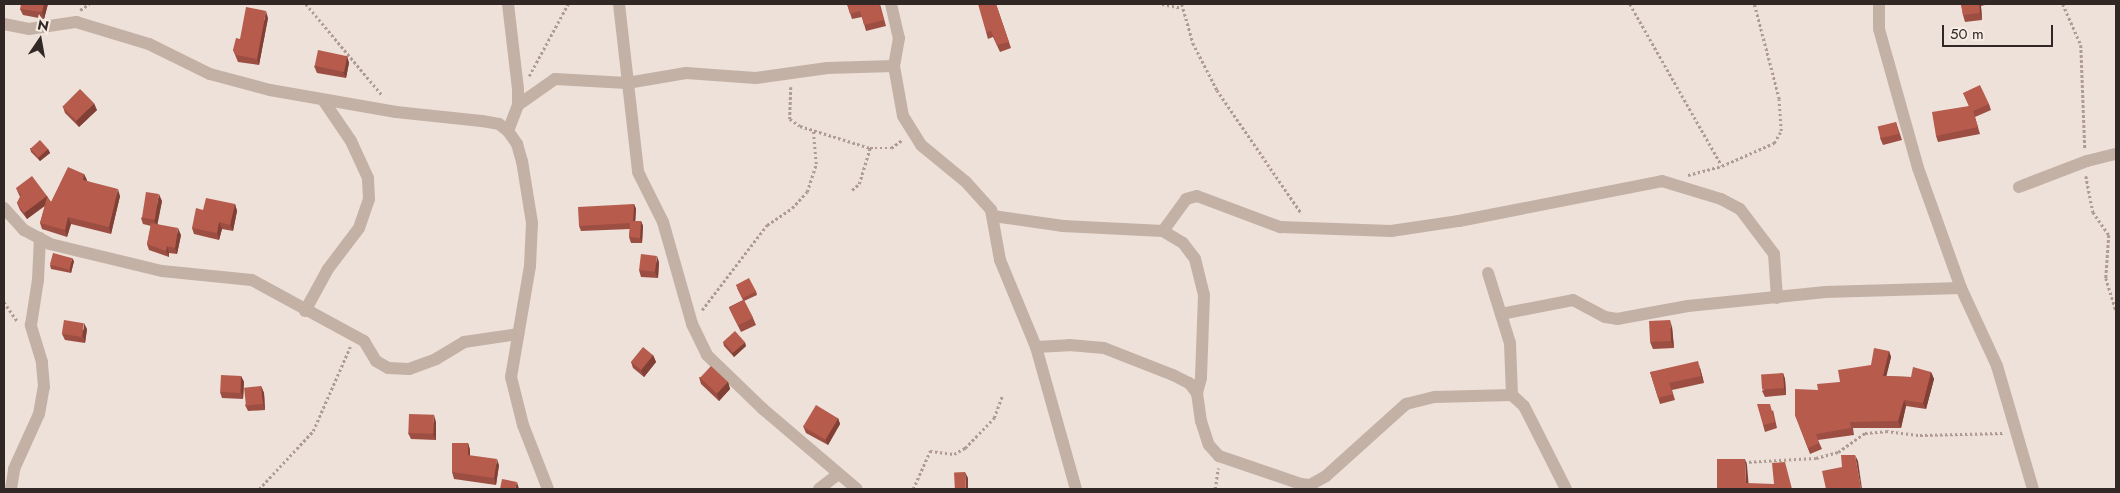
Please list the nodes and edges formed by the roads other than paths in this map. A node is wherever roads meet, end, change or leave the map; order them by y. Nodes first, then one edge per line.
1 (508, 4) edge
2 (619, 4) edge
3 (892, 4) edge
4 (1879, 4) edge
5 (4, 24) edge
6 (894, 66) junction
7 (627, 83) junction
8 (323, 100) junction
9 (518, 105) junction
10 (508, 131) junction
11 (2116, 154) edge
12 (2019, 187) dead end
13 (4, 208) edge
14 (993, 216) junction
15 (1162, 231) junction
16 (40, 238) junction
17 (1488, 273) dead end
18 (1961, 288) junction
19 (1776, 298) junction
20 (305, 311) junction
21 (1501, 314) junction
22 (518, 334) junction
23 (1036, 347) junction
24 (1197, 393) junction
25 (1512, 395) junction
26 (838, 474) junction
27 (1316, 486) edge
28 (11, 489) edge
29 (548, 489) edge
30 (819, 489) edge
31 (857, 489) edge
32 (1076, 489) edge
33 (1566, 489) edge
34 (2033, 489) edge

1 - 9 street
2 - 7 street
3 - 6 street
4 - 18 street
5 - 8 street
6 - 7 street
6 - 14 street
7 - 9 street
7 - 26 street
8 - 10 street
8 - 20 street
9 - 10 street
10 - 22 street
11 - 12 street
13 - 16 street
14 - 15 street
14 - 23 street
15 - 19 street
15 - 24 street
16 - 20 street
16 - 28 street
17 - 21 street
18 - 19 street
18 - 34 street
19 - 21 street
20 - 22 street
21 - 25 street
22 - 29 street
23 - 24 street
23 - 32 street
24 - 27 street
25 - 27 street
25 - 33 street
26 - 30 street
26 - 31 street

